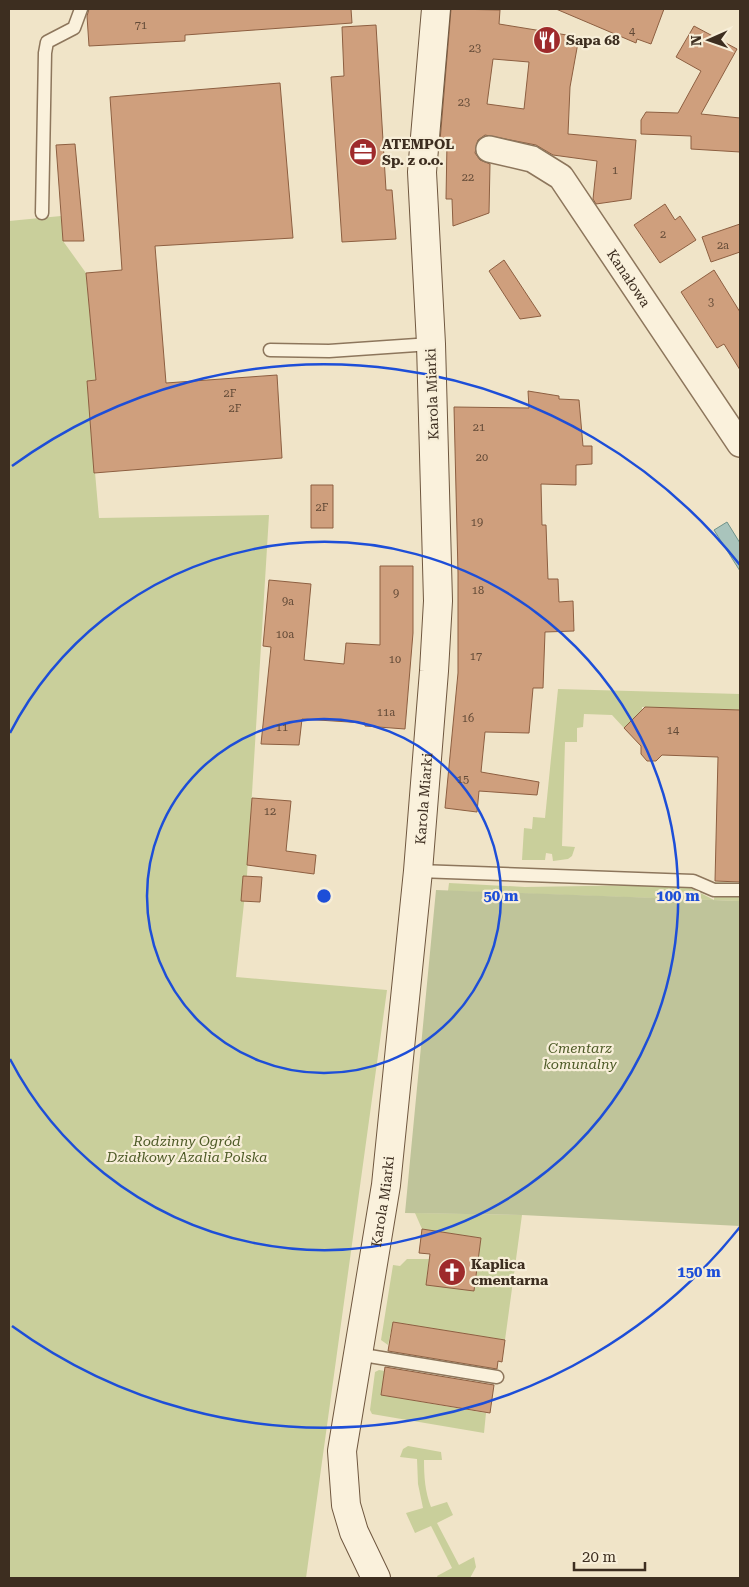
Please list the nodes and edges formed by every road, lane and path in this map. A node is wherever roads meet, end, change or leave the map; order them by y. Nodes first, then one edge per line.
1 (81, 9) edge
2 (436, 9) edge
3 (489, 149) dead end
4 (42, 213) dead end
5 (431, 344) junction
6 (270, 350) dead end
7 (740, 444) edge
8 (418, 871) junction
9 (740, 890) edge
10 (358, 1354) junction
11 (497, 1377) dead end
12 (376, 1578) edge

1 - 4 lane
2 - 5 street, Karola Miarki
3 - 7 street, Kanałowa
5 - 6 lane
5 - 8 street, Karola Miarki
8 - 9 lane
8 - 10 street, Karola Miarki
10 - 11 lane
10 - 12 street, Karola Miarki

